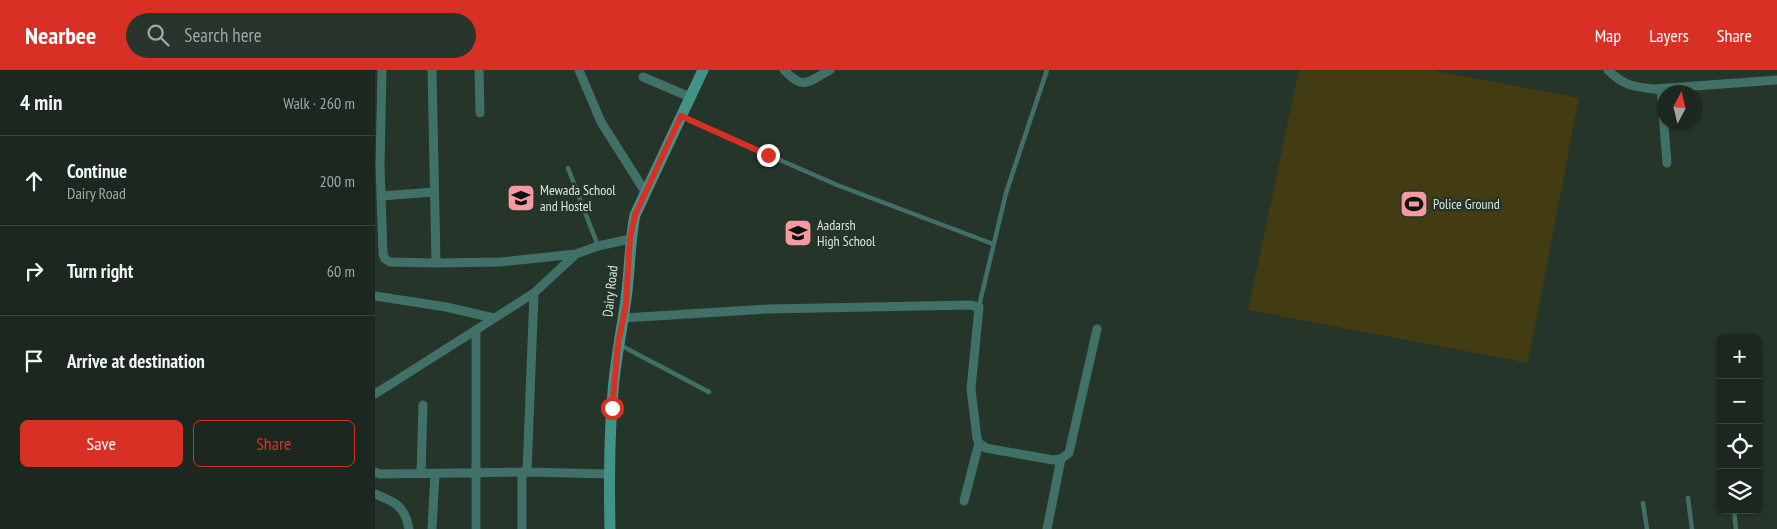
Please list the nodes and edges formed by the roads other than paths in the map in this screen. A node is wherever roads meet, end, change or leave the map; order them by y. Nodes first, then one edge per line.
1 (382, 70) edge
2 (432, 70) edge
3 (479, 70) edge
4 (579, 70) edge
5 (703, 70) edge
6 (784, 70) edge
7 (830, 70) edge
8 (1047, 70) edge
9 (1608, 70) edge
10 (643, 77) dead end
11 (1777, 80) edge
12 (1702, 86) edge
13 (1657, 89) edge
14 (690, 97) junction
15 (480, 113) dead end
16 (681, 116) junction
17 (1664, 130) edge
18 (1667, 163) dead end
19 (568, 168) dead end
20 (434, 192) junction
21 (646, 193) junction
22 (381, 196) junction
23 (630, 238) junction
24 (993, 244) junction
25 (598, 246) junction
26 (576, 254) junction
27 (437, 263) junction
28 (534, 293) junction
29 (375, 296) edge
30 (979, 307) junction
31 (494, 318) junction
32 (623, 318) junction
33 (1097, 329) dead end
34 (476, 331) junction
35 (618, 344) junction
36 (709, 392) dead end
37 (375, 394) edge
38 (423, 405) dead end
39 (979, 443) junction
40 (1061, 459) junction
41 (375, 472) edge
42 (525, 472) junction
43 (477, 473) junction
44 (421, 474) junction
45 (435, 474) junction
46 (609, 474) junction
47 (375, 494) edge
48 (1688, 498) dead end
49 (964, 501) dead end
50 (1643, 503) dead end
51 (1734, 514) edge
52 (409, 529) edge
53 (432, 529) edge
54 (477, 529) edge
55 (522, 529) edge
56 (609, 529) edge
57 (1047, 529) edge
58 (1647, 529) edge
59 (1692, 529) edge
60 (1736, 529) edge

1 - 22 street
2 - 20 street
3 - 15 street
4 - 21 street
5 - 14 street, Dairy Road
6 - 7 street
8 - 24 lane
9 - 13 street
10 - 14 street
11 - 12 street
14 - 16 street, Dairy Road
16 - 21 street, Dairy Road
16 - 24 lane
17 - 18 street
19 - 25 lane
20 - 22 street
20 - 27 street
21 - 23 street, Dairy Road
22 - 27 street
23 - 25 street
23 - 32 street, Dairy Road
24 - 30 lane
25 - 26 street
26 - 27 street
26 - 28 street
28 - 31 street
28 - 42 street
29 - 31 street
30 - 32 street
30 - 39 street
31 - 34 street
32 - 35 street, Dairy Road
33 - 40 street
34 - 37 street
34 - 43 street
35 - 36 lane
35 - 46 street, Dairy Road
38 - 44 street
39 - 40 street
39 - 49 street
40 - 57 street
41 - 44 street
42 - 43 street
42 - 46 street
42 - 55 street
43 - 45 street
43 - 54 street
44 - 45 street
45 - 53 street
46 - 56 street, Dairy Road
47 - 52 street
48 - 59 lane
50 - 58 lane
51 - 60 lane

